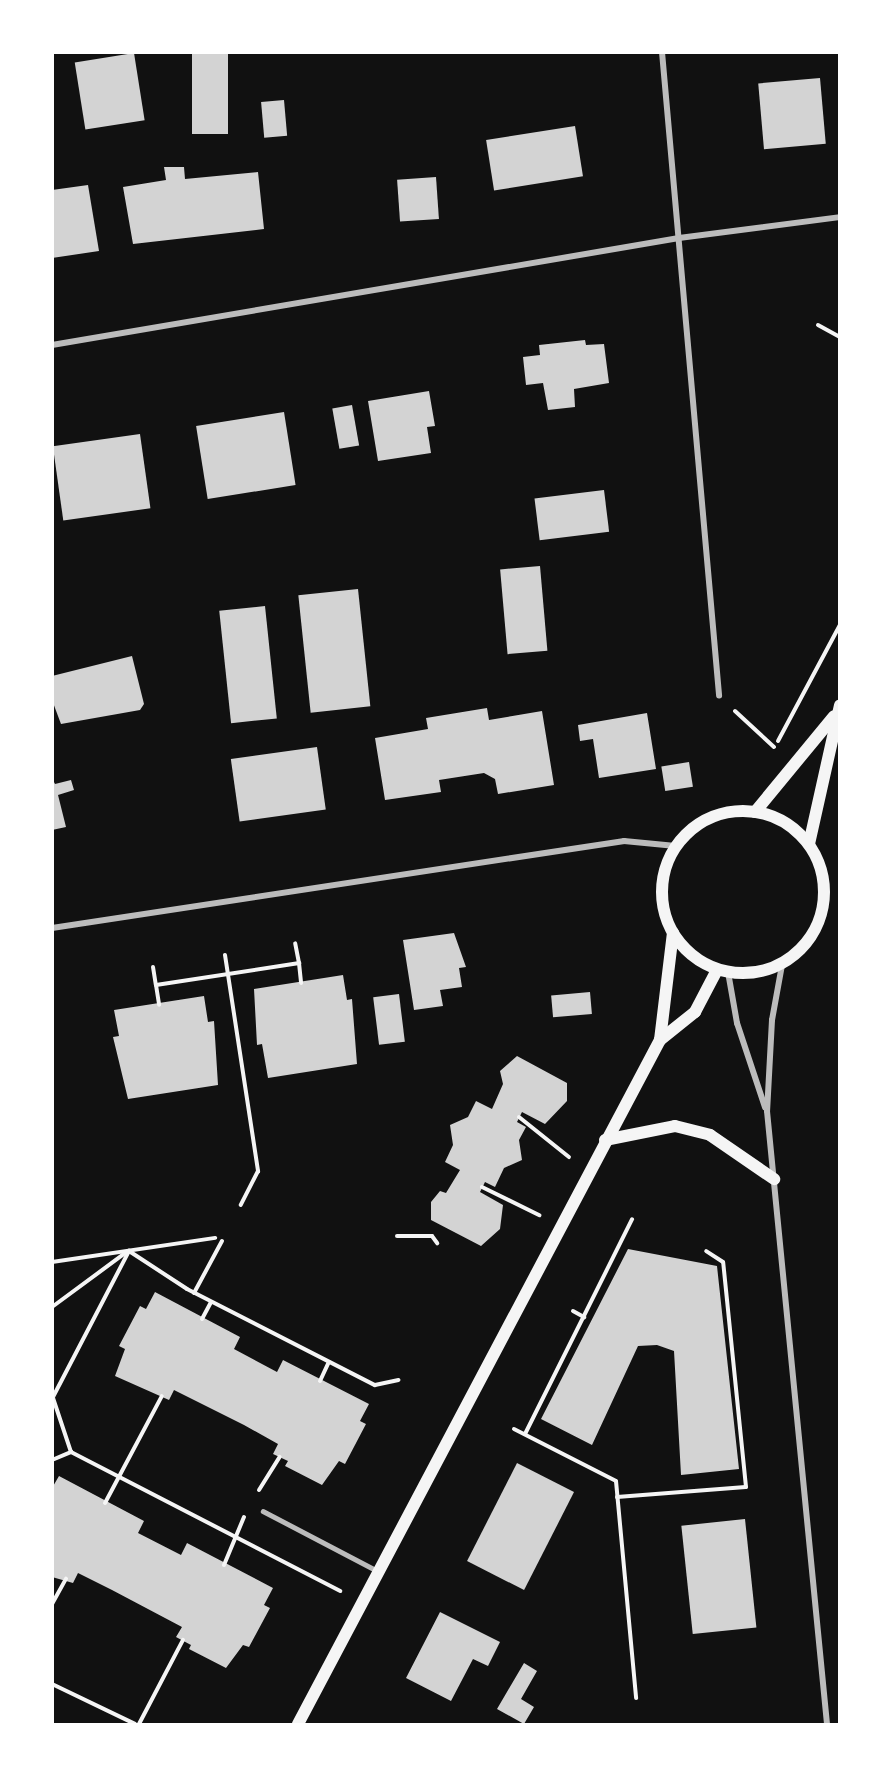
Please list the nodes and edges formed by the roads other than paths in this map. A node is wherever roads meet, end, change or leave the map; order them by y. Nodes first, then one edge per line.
1 (662, 52) edge
2 (840, 217) edge
3 (679, 238) junction
4 (52, 345) edge
5 (719, 695) road end
6 (837, 710) edge
7 (755, 812) junction
8 (809, 844) junction
9 (676, 846) junction
10 (52, 928) edge
11 (673, 933) junction
12 (782, 965) junction
13 (722, 971) junction
14 (660, 1040) junction
15 (766, 1111) junction
16 (605, 1140) junction
17 (774, 1179) junction
18 (263, 1511) dead end
19 (381, 1573) junction
20 (298, 1725) edge
21 (827, 1725) edge

1 - 3 street
2 - 3 street
3 - 4 street
3 - 5 street
6 - 7 main road
6 - 8 main road
7 - 8 main road
7 - 9 main road
8 - 12 main road
9 - 10 street
9 - 11 main road
11 - 13 main road
11 - 14 main road
12 - 13 main road
12 - 15 street
13 - 14 main road
13 - 15 street
14 - 16 main road
15 - 17 street
16 - 17 main road
16 - 19 main road
17 - 21 street
18 - 19 lane
19 - 20 main road

